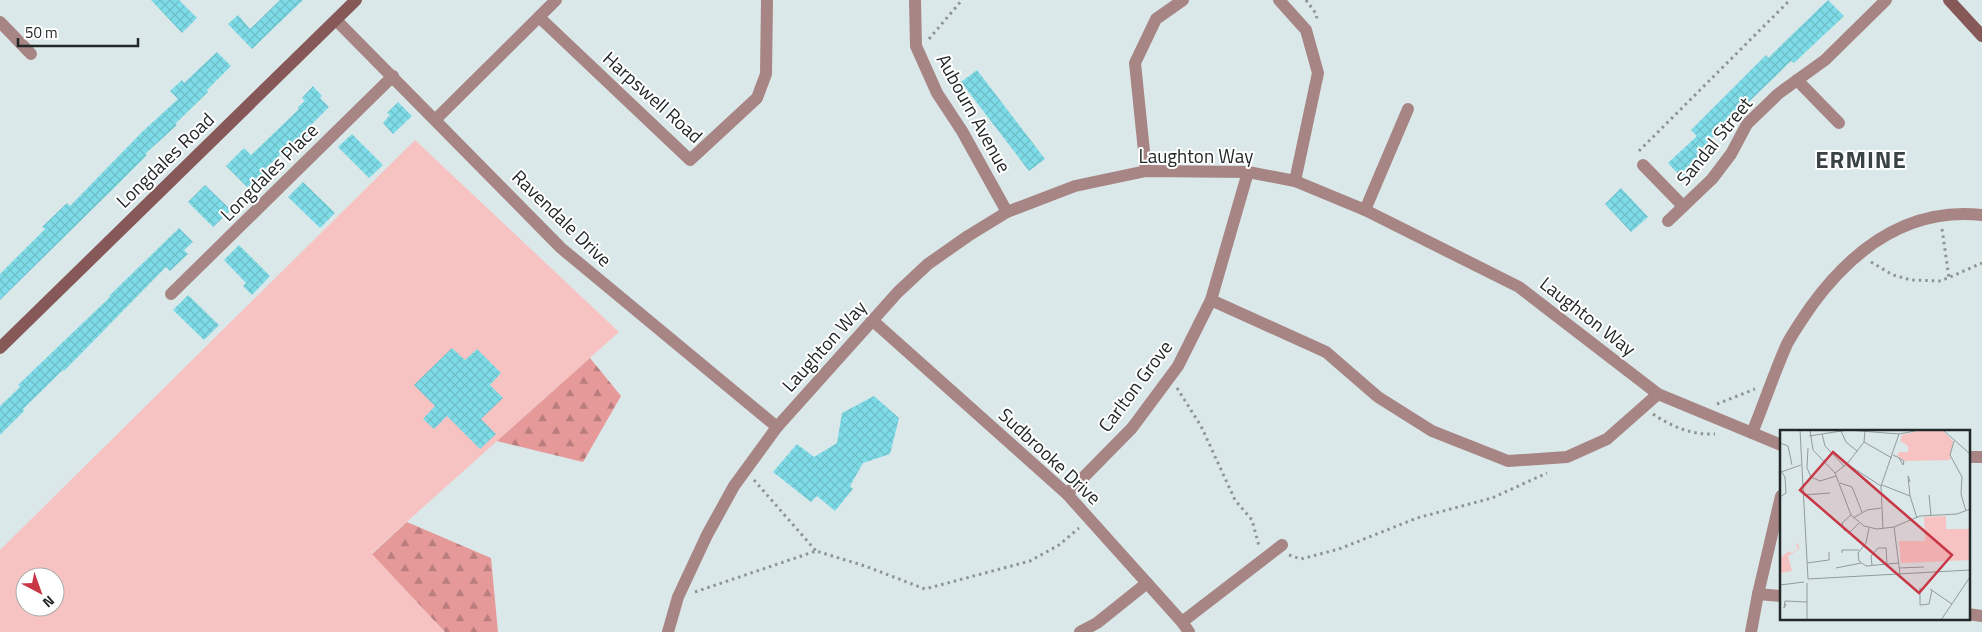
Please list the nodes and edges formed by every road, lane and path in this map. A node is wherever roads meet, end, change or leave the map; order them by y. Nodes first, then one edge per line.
1 (356, 0) edge
2 (556, 0) edge
3 (766, 0) edge
4 (915, 0) edge
5 (962, 0) edge
6 (1183, 0) edge
7 (1279, 0) edge
8 (1790, 0) edge
9 (1886, 0) edge
10 (1948, 0) edge
11 (539, 17) junction
12 (336, 20) junction
13 (0, 22) edge
14 (1982, 36) edge
15 (927, 42) dead end
16 (31, 54) dead end
17 (393, 76) junction
18 (1797, 80) junction
19 (1408, 109) dead end
20 (436, 119) junction
21 (1839, 123) dead end
22 (1638, 161) joint
23 (1146, 171) junction
24 (1248, 172) junction
25 (1295, 181) junction
26 (1683, 206) junction
27 (1365, 210) junction
28 (1007, 212) junction
29 (1982, 215) edge
30 (1940, 216) junction
31 (1668, 222) dead end
32 (1858, 254) junction
33 (1982, 263) edge
34 (1949, 278) junction
35 (171, 294) dead end
36 (1211, 300) junction
37 (872, 320) junction
38 (0, 348) edge
39 (1170, 377) junction
40 (1772, 383) junction
41 (1658, 394) junction
42 (1644, 407) junction
43 (1698, 411) junction
44 (1734, 426) junction
45 (777, 427) junction
46 (1752, 433) junction
47 (1780, 445) edge
48 (746, 470) junction
49 (1550, 472) dead end
50 (1067, 494) junction
51 (1780, 500) edge
52 (1090, 519) junction
53 (1279, 548) joint
54 (816, 551) junction
55 (1262, 560) junction
56 (1147, 583) junction
57 (1758, 594) junction
58 (1780, 596) edge
59 (678, 597) junction
60 (1186, 627) edge
61 (668, 632) edge
62 (1080, 632) edge
63 (1751, 632) edge

1 - 12 main road, Longdales Road
2 - 11 street
3 - 11 street, Harpswell Road
4 - 28 street, Aubourn Avenue
5 - 15 path
6 - 23 street
7 - 25 street
8 - 22 path
9 - 18 street, Sandal Street
10 - 14 main road
11 - 20 street
12 - 17 street, Ravendale Drive
12 - 38 main road, Longdales Road
13 - 16 street
17 - 20 street, Ravendale Drive
17 - 35 street, Longdales Place
18 - 21 street
18 - 26 street, Sandal Street
19 - 27 street
20 - 45 street, Ravendale Drive
22 - 26 street, Sandal Street
23 - 24 street, Laughton Way
23 - 28 street, Laughton Way
24 - 25 street, Laughton Way
24 - 36 street, Carlton Grove
25 - 27 street, Laughton Way
26 - 31 street, Sandal Street
27 - 41 street, Laughton Way
28 - 37 street, Laughton Way
29 - 30 street
30 - 32 street
30 - 34 path
32 - 34 path
32 - 40 street
33 - 34 path
36 - 39 street, Carlton Grove
36 - 42 street
37 - 45 street, Laughton Way
37 - 50 street, Sudbrooke Drive
39 - 50 street, Carlton Grove
39 - 55 path
40 - 43 path
40 - 46 street
41 - 42 street
41 - 43 street, Laughton Way
42 - 44 path
43 - 44 street, Laughton Way
44 - 46 street, Laughton Way
45 - 48 street, Laughton Way
46 - 47 street, Laughton Way
48 - 54 path
48 - 59 street, Laughton Way
49 - 53 path
50 - 52 street, Sudbrooke Drive
51 - 57 street
52 - 54 path
52 - 56 street, Sudbrooke Drive
53 - 55 street
54 - 59 path
55 - 60 street
56 - 60 street, Sudbrooke Drive
56 - 62 street
57 - 58 street
57 - 63 street
59 - 61 street, Laughton Way

